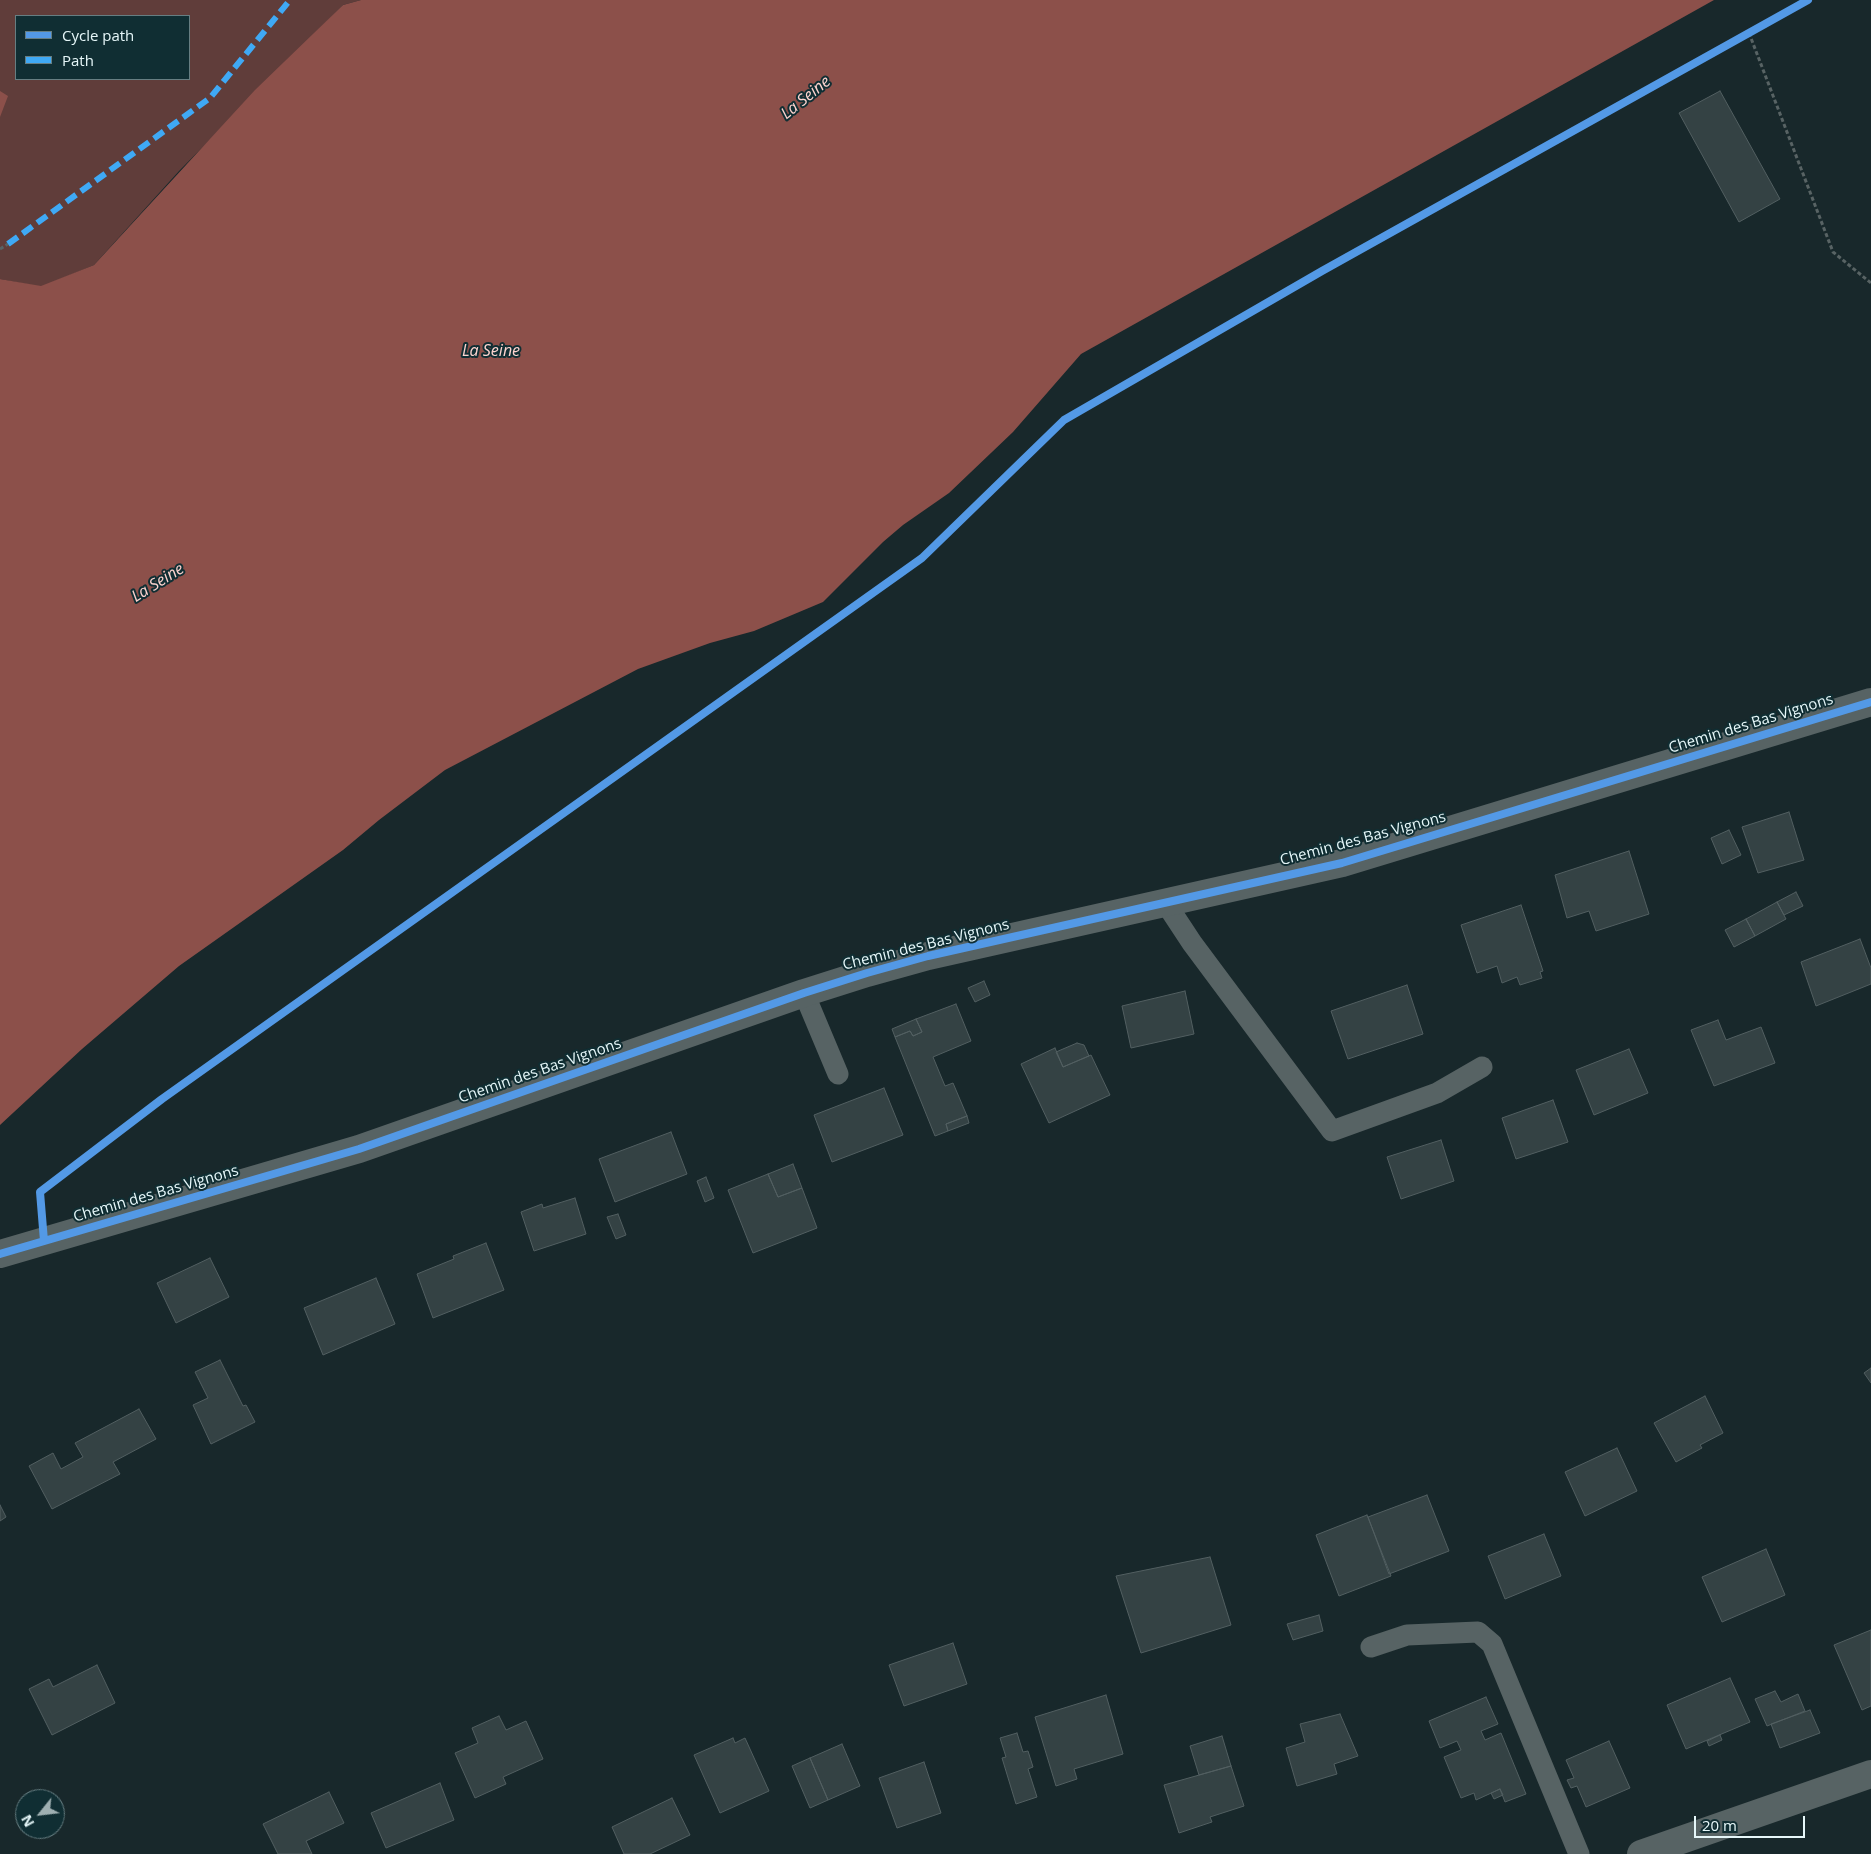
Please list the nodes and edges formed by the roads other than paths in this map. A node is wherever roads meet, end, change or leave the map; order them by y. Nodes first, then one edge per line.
1 (1871, 702) edge
2 (1165, 902) junction
3 (804, 993) junction
4 (1482, 1067) dead end
5 (838, 1074) dead end
6 (0, 1254) edge
7 (1371, 1647) dead end
8 (1871, 1774) edge
9 (1578, 1854) edge
10 (1641, 1854) edge

1 - 2 street, Chemin des Bas Vignons
2 - 3 street, Chemin des Bas Vignons
2 - 4 lane
3 - 5 lane
3 - 6 street, Chemin des Bas Vignons
7 - 9 lane
8 - 10 street

